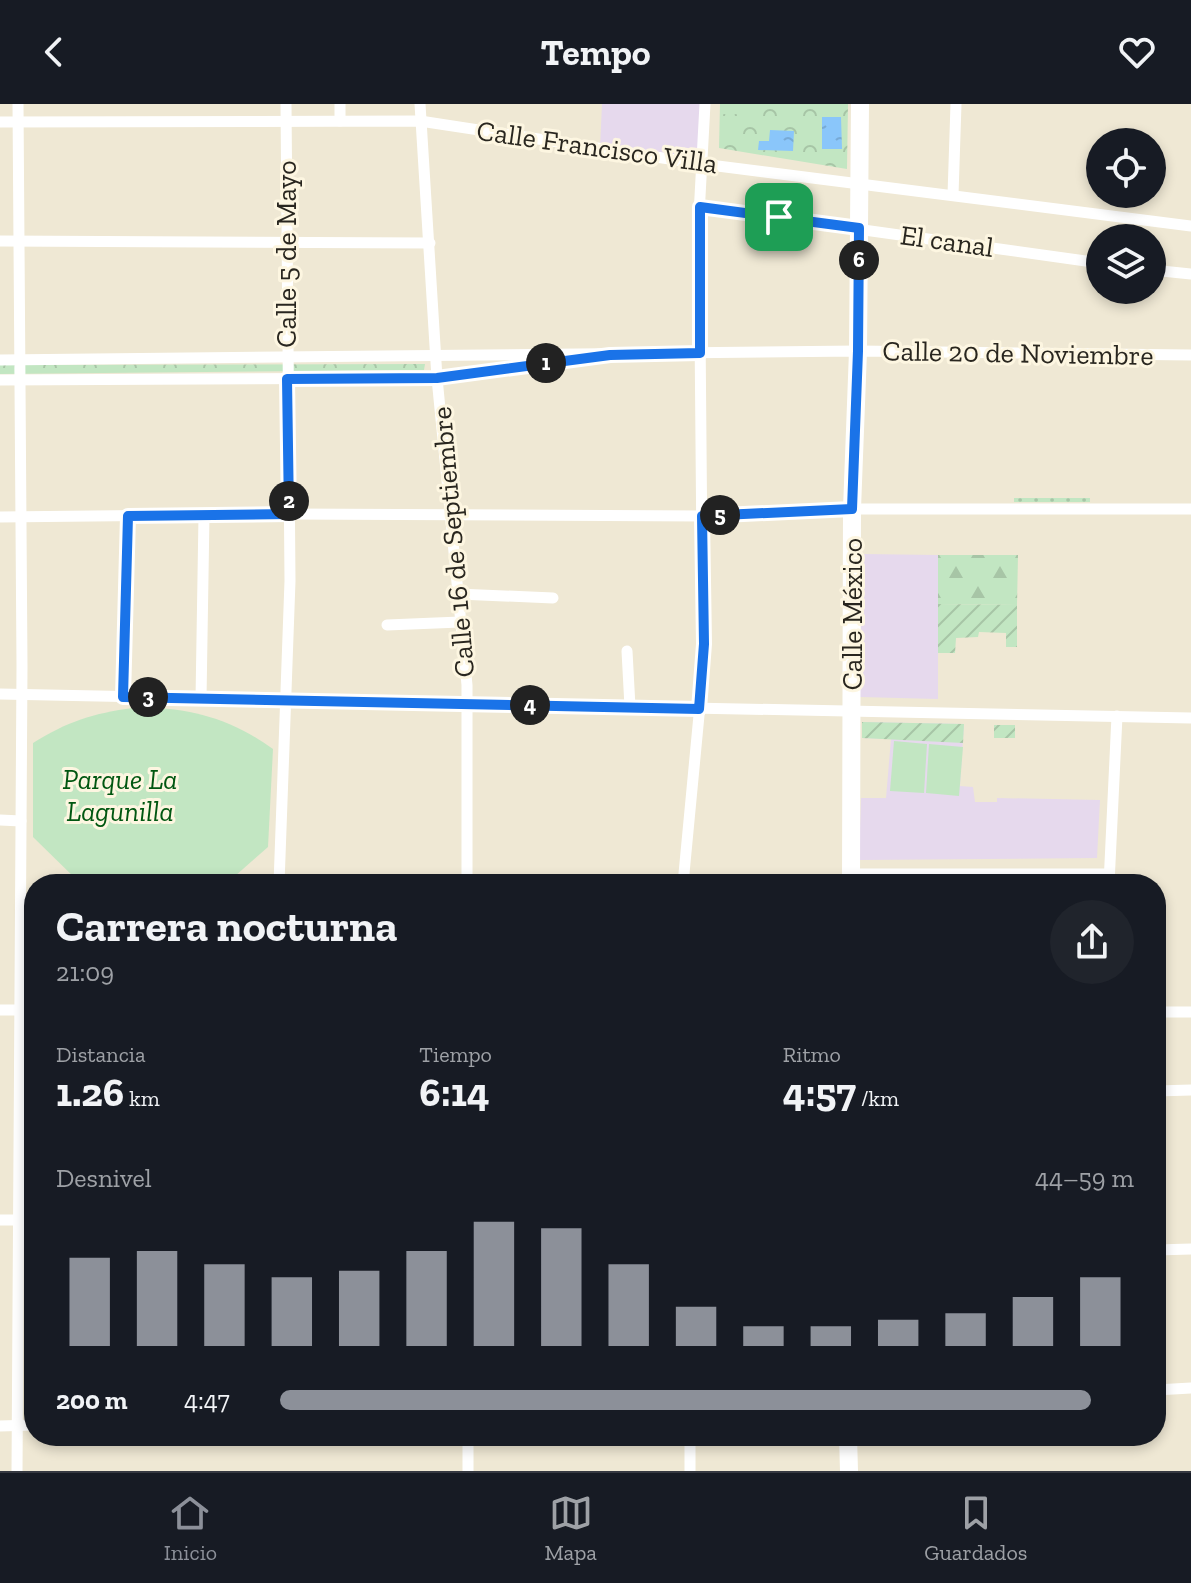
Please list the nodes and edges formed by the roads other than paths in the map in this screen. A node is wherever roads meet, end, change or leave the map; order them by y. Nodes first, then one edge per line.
1 (18, 104) edge
2 (286, 104) edge
3 (340, 104) edge
4 (420, 104) edge
5 (705, 104) edge
6 (860, 104) edge
7 (956, 104) edge
8 (19, 121) junction
9 (286, 121) junction
10 (340, 121) junction
11 (420, 121) junction
12 (0, 122) edge
13 (702, 164) junction
14 (859, 183) junction
15 (953, 195) junction
16 (700, 207) junction
17 (1191, 226) edge
18 (859, 228) junction
19 (0, 241) edge
20 (19, 241) junction
21 (286, 243) junction
22 (430, 243) junction
23 (1086, 261) edge
24 (1166, 271) edge
25 (1191, 274) edge
26 (858, 351) junction
27 (700, 353) junction
28 (610, 355) junction
29 (1191, 355) edge
30 (436, 356) junction
31 (287, 358) junction
32 (0, 360) edge
33 (152, 360) junction
34 (20, 361) junction
35 (437, 378) junction
36 (153, 379) junction
37 (287, 379) junction
38 (0, 380) edge
39 (19, 380) junction
40 (852, 509) junction
41 (1191, 509) edge
42 (289, 514) junction
43 (450, 514) junction
44 (204, 515) junction
45 (20, 516) junction
46 (128, 516) junction
47 (702, 516) junction
48 (0, 517) edge
49 (458, 594) junction
50 (553, 598) dead end
51 (460, 622) junction
52 (387, 625) dead end
53 (627, 651) dead end
54 (0, 694) edge
55 (22, 695) junction
56 (123, 697) junction
57 (201, 699) junction
58 (286, 700) junction
59 (467, 704) junction
60 (630, 707) junction
61 (699, 709) junction
62 (851, 711) junction
63 (1117, 716) junction
64 (1191, 718) edge
65 (0, 820) edge
66 (21, 821) junction
67 (279, 874) edge
68 (467, 874) edge
69 (684, 874) edge
70 (851, 874) edge
71 (1109, 874) edge
72 (0, 1010) edge
73 (18, 1010) junction
74 (24, 1010) edge
75 (1166, 1012) edge
76 (1191, 1012) edge
77 (1191, 1090) edge
78 (1166, 1091) edge
79 (0, 1220) edge
80 (18, 1220) junction
81 (24, 1220) edge
82 (1191, 1249) edge
83 (1166, 1250) edge
84 (1191, 1388) edge
85 (1166, 1389) edge
86 (16, 1425) junction
87 (24, 1425) edge
88 (0, 1426) edge
89 (468, 1446) edge
90 (690, 1446) edge
91 (848, 1446) edge
92 (17, 1471) edge
93 (468, 1471) edge
94 (690, 1471) edge
95 (849, 1471) edge

1 - 8 street
2 - 9 street, Calle 5 de Mayo
3 - 10 street
4 - 11 street, Calle 16 de Septiembre
5 - 13 street
6 - 14 main road, Calle México
7 - 15 street
8 - 9 street, Calle Francisco Villa
8 - 12 street, Calle Francisco Villa
8 - 20 street
9 - 10 street, Calle Francisco Villa
9 - 21 street, Calle 5 de Mayo
10 - 11 street, Calle Francisco Villa
11 - 13 street, Calle Francisco Villa
11 - 22 street, Calle 16 de Septiembre
13 - 14 street, Calle Francisco Villa
13 - 16 street
14 - 15 street, Calle Francisco Villa
14 - 18 main road, Calle México
15 - 17 street, Calle Francisco Villa
16 - 18 street, El canal
16 - 27 street
18 - 23 street, El canal
18 - 26 main road, Calle México
19 - 20 street
20 - 21 street
20 - 34 street
21 - 22 street
21 - 31 street, Calle 5 de Mayo
22 - 30 street, Calle 16 de Septiembre
24 - 25 street
26 - 27 street, Calle 20 de Noviembre
26 - 29 street, Calle 20 de Noviembre
26 - 40 main road, Calle México
27 - 28 street, Calle 20 de Noviembre
27 - 47 street
28 - 30 street
28 - 35 street
30 - 31 street
30 - 35 street, Calle 16 de Septiembre
31 - 33 street
31 - 37 street, Calle 5 de Mayo
32 - 34 street
33 - 34 street
33 - 36 street
34 - 39 street
35 - 37 street
35 - 43 street, Calle 16 de Septiembre
36 - 37 street
36 - 39 street
37 - 42 street, Calle 5 de Mayo
38 - 39 street
39 - 45 street
40 - 41 street
40 - 47 street
40 - 62 main road, Calle México
42 - 43 street
42 - 44 street
42 - 58 street, Calle 5 de Mayo
43 - 47 street
43 - 49 street, Calle 16 de Septiembre
44 - 46 street
44 - 57 street
45 - 46 street
45 - 48 street
45 - 55 street
46 - 56 street
47 - 61 street
49 - 50 street
49 - 51 street, Calle 16 de Septiembre
51 - 52 street
51 - 59 street, Calle 16 de Septiembre
53 - 60 street
54 - 55 street
55 - 56 street
55 - 66 street
56 - 57 street
57 - 58 street
58 - 59 street
58 - 67 street, Calle 5 de Mayo
59 - 60 street
59 - 68 street, Calle 16 de Septiembre
60 - 61 street
61 - 62 street
61 - 69 street
62 - 63 street
62 - 70 main road, Calle México
63 - 64 street
63 - 71 street
65 - 66 street
66 - 73 street
72 - 73 street
73 - 74 street
73 - 80 street
75 - 76 street
77 - 78 street
79 - 80 street
80 - 81 street
80 - 86 street
82 - 83 street
84 - 85 street
86 - 87 street
86 - 88 street
86 - 92 street
89 - 93 street
90 - 94 street
91 - 95 main road

